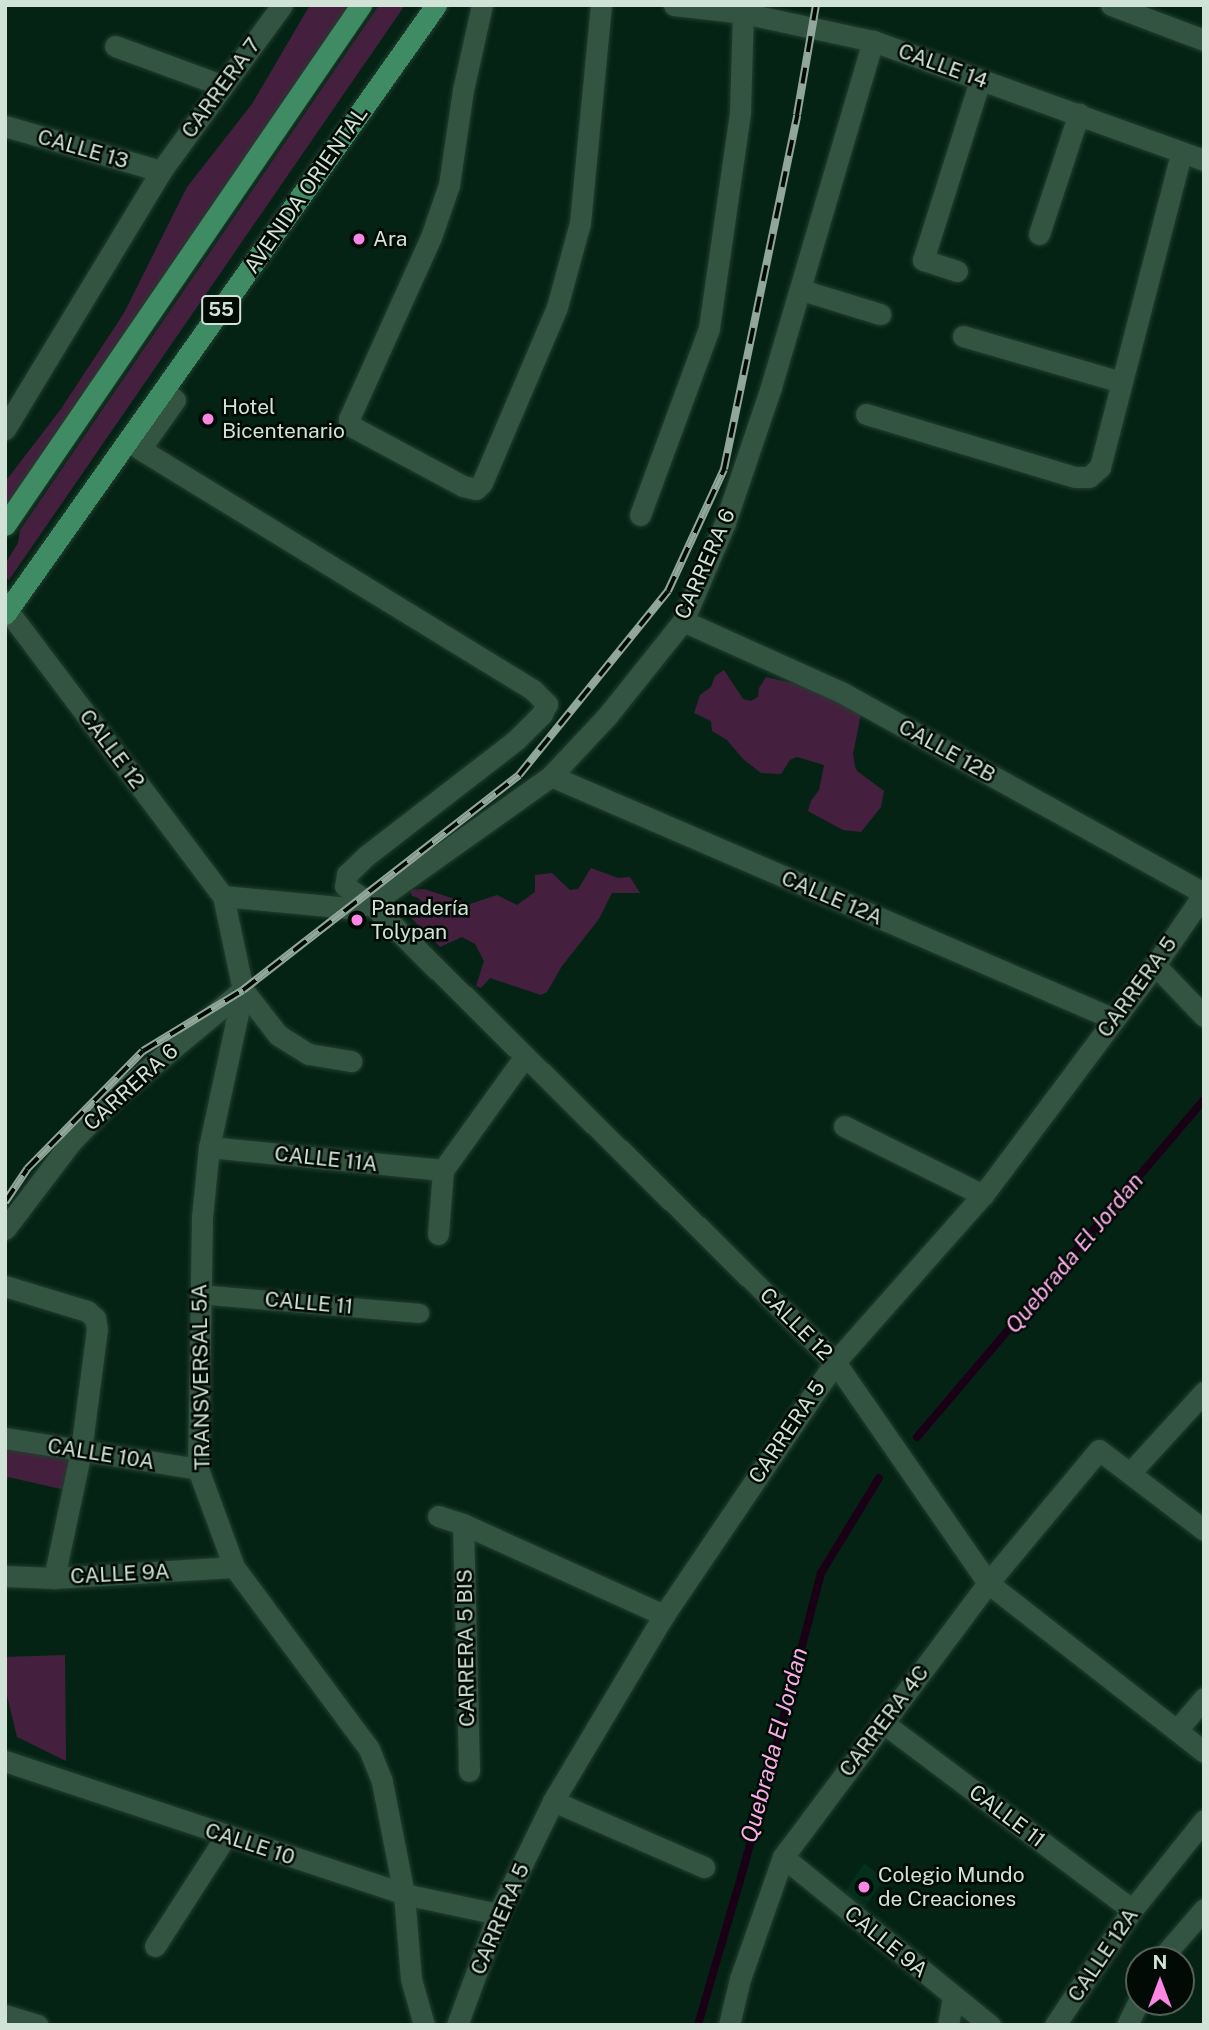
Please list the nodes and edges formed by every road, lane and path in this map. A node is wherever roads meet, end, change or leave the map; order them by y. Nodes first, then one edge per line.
1 (361, 5) edge
2 (436, 5) edge
3 (482, 5) edge
4 (601, 5) edge
5 (674, 5) edge
6 (1111, 5) edge
7 (272, 8) edge
8 (743, 13) junction
9 (1204, 40) edge
10 (873, 41) junction
11 (115, 46) dead end
12 (980, 80) junction
13 (221, 86) junction
14 (1079, 113) junction
15 (5, 126) edge
16 (1181, 154) junction
17 (1204, 160) edge
18 (161, 171) junction
19 (1039, 234) dead end
20 (957, 271) dead end
21 (802, 290) junction
22 (880, 314) dead end
23 (962, 336) dead end
24 (1121, 382) junction
25 (164, 391) junction
26 (13, 399) edge
27 (866, 414) dead end
28 (5, 429) edge
29 (640, 515) dead end
30 (5, 525) edge
31 (6, 609) edge
32 (683, 621) junction
33 (551, 776) junction
34 (1204, 894) edge
35 (223, 896) junction
36 (371, 904) junction
37 (1156, 965) junction
38 (243, 990) junction
39 (1204, 1016) edge
40 (1114, 1019) junction
41 (525, 1056) junction
42 (351, 1061) dead end
43 (844, 1126) dead end
44 (209, 1147) junction
45 (443, 1171) junction
46 (984, 1195) junction
47 (5, 1228) edge
48 (438, 1234) dead end
49 (5, 1286) edge
50 (199, 1294) junction
51 (419, 1313) dead end
52 (835, 1362) junction
53 (1204, 1392) edge
54 (5, 1438) edge
55 (80, 1451) junction
56 (198, 1469) junction
57 (1129, 1473) junction
58 (438, 1516) dead end
59 (463, 1524) junction
60 (1204, 1530) edge
61 (234, 1567) junction
62 (5, 1576) edge
63 (54, 1578) junction
64 (988, 1583) junction
65 (664, 1615) junction
66 (1204, 1698) edge
67 (881, 1722) junction
68 (1177, 1730) junction
69 (1204, 1752) edge
70 (5, 1761) edge
71 (469, 1771) dead end
72 (553, 1801) junction
73 (1204, 1820) edge
74 (226, 1836) junction
75 (783, 1857) junction
76 (704, 1867) dead end
77 (404, 1894) junction
78 (1204, 1909) edge
79 (1132, 1910) junction
80 (498, 1914) junction
81 (155, 1946) dead end
82 (1172, 1946) edge
83 (953, 1997) junction
84 (5, 2015) edge
85 (36, 2024) edge
86 (424, 2025) edge
87 (457, 2025) edge
88 (729, 2025) edge
89 (948, 2025) edge
90 (990, 2025) edge
91 (1055, 2025) edge

1 - 30 main road, 55
2 - 25 main road, AVENIDA ORIENTAL / 55
3 - 4 street
5 - 8 street, CALLE 14
6 - 9 street
7 - 13 street, CARRERA 7
8 - 10 street, CALLE 14
8 - 29 street
10 - 12 street, CALLE 14
10 - 21 street, CARRERA 6
11 - 13 street
12 - 14 street, CALLE 14
12 - 20 street
13 - 18 street, CARRERA 7
14 - 16 street, CALLE 14
14 - 19 street
15 - 18 street, CALLE 13
16 - 17 street, CALLE 14
16 - 24 street
18 - 26 street
21 - 22 street
21 - 32 street, CARRERA 6
23 - 24 street
24 - 27 street
25 - 31 main road, AVENIDA ORIENTAL / 55
25 - 36 street, CALLE 12
26 - 28 street
31 - 35 street, CALLE 12
32 - 33 street, CARRERA 6
32 - 34 street, CALLE 12B
33 - 36 street, CARRERA 6
33 - 40 street, CALLE 12A
34 - 37 street, CARRERA 5
35 - 36 street
35 - 38 street, TRANSVERSAL 5A
36 - 41 street, CALLE 12
37 - 39 street
37 - 40 street, CARRERA 5
38 - 42 street
38 - 44 street, TRANSVERSAL 5A
38 - 47 street, CARRERA 6
40 - 46 street, CARRERA 5
41 - 45 street
41 - 52 street, CALLE 12
43 - 46 street
44 - 45 street, CALLE 11A
44 - 50 street, TRANSVERSAL 5A
45 - 48 street
46 - 52 street, CARRERA 5
49 - 55 street
50 - 51 street, CALLE 11
50 - 56 street, TRANSVERSAL 5A
52 - 64 street, CALLE 12
52 - 65 street, CARRERA 5
53 - 57 street
54 - 55 street, CALLE 10A
55 - 56 street, CALLE 10A
55 - 63 street
56 - 61 street, TRANSVERSAL 5A
57 - 60 street
57 - 64 street, CARRERA 4C
58 - 59 street
59 - 65 street
59 - 71 street, CARRERA 5 BIS
61 - 63 street, CALLE 9A
61 - 77 street, TRANSVERSAL 5A
62 - 63 street, CALLE 9A
64 - 67 street, CARRERA 4C
64 - 68 street, CALLE 12
65 - 72 street, CARRERA 5
66 - 68 street
67 - 75 street, CARRERA 4C
67 - 79 street, CALLE 11
68 - 69 street, CALLE 12
70 - 74 street, CALLE 10
72 - 76 street
72 - 80 street, CARRERA 5
73 - 79 street, CALLE 12A
74 - 77 street, CALLE 10
74 - 81 street
75 - 83 street, CALLE 9A
75 - 88 street, CARRERA 4C
77 - 80 street, CALLE 10
77 - 86 street, TRANSVERSAL 5A
78 - 82 street
79 - 91 street, CALLE 12A
80 - 87 street, CARRERA 5
83 - 89 street
83 - 90 street, CALLE 9A
84 - 85 street

